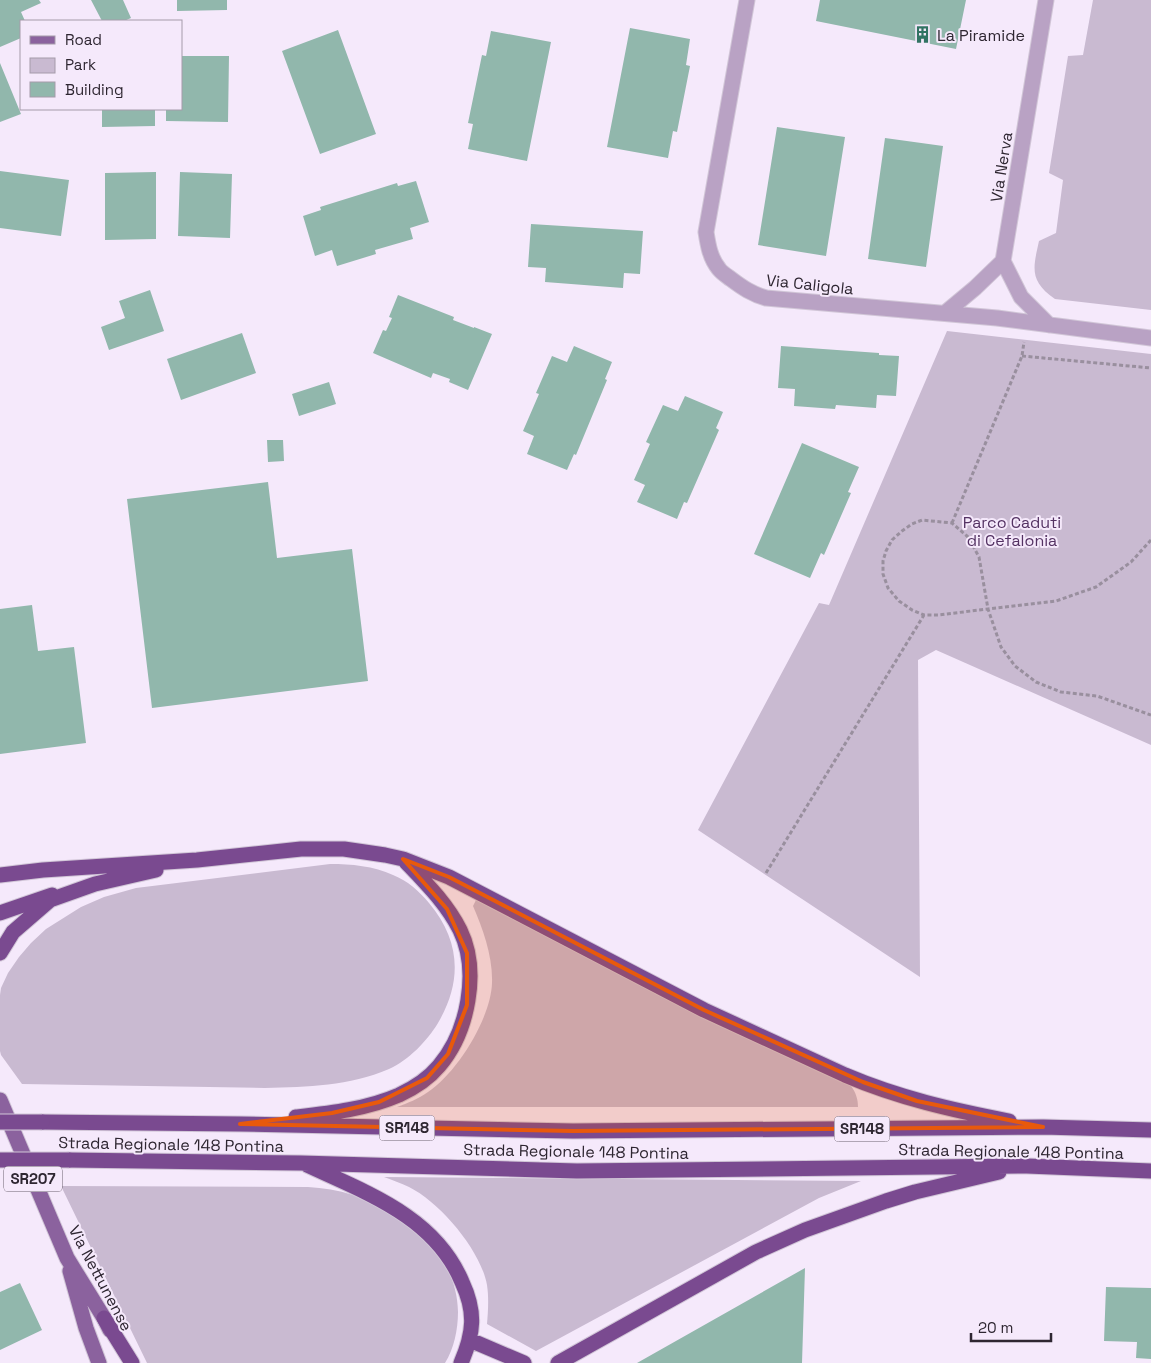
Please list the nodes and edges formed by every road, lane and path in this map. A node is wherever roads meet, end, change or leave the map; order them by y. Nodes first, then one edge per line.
1 (747, 0) edge
2 (1046, 0) edge
3 (1003, 261) junction
4 (945, 314) junction
5 (1027, 322) junction
6 (1049, 325) junction
7 (1151, 338) edge
8 (1022, 356) junction
9 (1151, 368) edge
10 (952, 523) junction
11 (1151, 540) edge
12 (988, 609) junction
13 (924, 615) junction
14 (1151, 715) edge
15 (403, 859) junction
16 (197, 860) junction
17 (0, 865) edge
18 (43, 870) junction
19 (766, 873) dead end
20 (0, 875) edge
21 (0, 913) edge
22 (0, 953) edge
23 (0, 1100) edge
24 (0, 1122) edge
25 (240, 1124) junction
26 (1043, 1127) junction
27 (1151, 1130) edge
28 (0, 1160) edge
29 (301, 1163) junction
30 (1027, 1166) junction
31 (1151, 1171) edge
32 (67, 1258) junction
33 (104, 1318) junction
34 (470, 1340) junction
35 (98, 1360) edge
36 (125, 1363) edge
37 (132, 1363) edge
38 (461, 1363) edge
39 (524, 1363) edge
40 (558, 1363) edge

1 - 4 street, Via Caligola
2 - 3 street, Via Nerva
3 - 4 street
3 - 6 street
4 - 5 street, Via Caligola
5 - 6 street, Via Caligola
5 - 8 path
6 - 7 street, Via Caligola
8 - 9 path
8 - 10 path
10 - 12 path
10 - 13 path
11 - 12 path
12 - 13 path
12 - 14 path
13 - 19 path
15 - 16 highway
15 - 25 highway
15 - 26 highway
16 - 18 highway
16 - 21 highway
16 - 22 highway
17 - 18 highway
18 - 20 highway
23 - 32 main road, Via Nettunense / SR207
24 - 25 highway, Strada Regionale 148 Pontina / SR148, bridge
25 - 26 highway, Strada Regionale 148 Pontina / SR148
26 - 27 highway, Strada Regionale 148 Pontina / SR148
28 - 29 highway, Strada Regionale 148 Pontina, bridge
29 - 30 highway, Strada Regionale 148 Pontina
29 - 34 highway
30 - 31 highway, Strada Regionale 148 Pontina
30 - 40 highway
32 - 33 main road, Via Nettunense / SR207
32 - 35 main road, SR207
33 - 36 main road, Via Nettunense / SR207
33 - 37 highway
34 - 38 highway
34 - 39 highway

